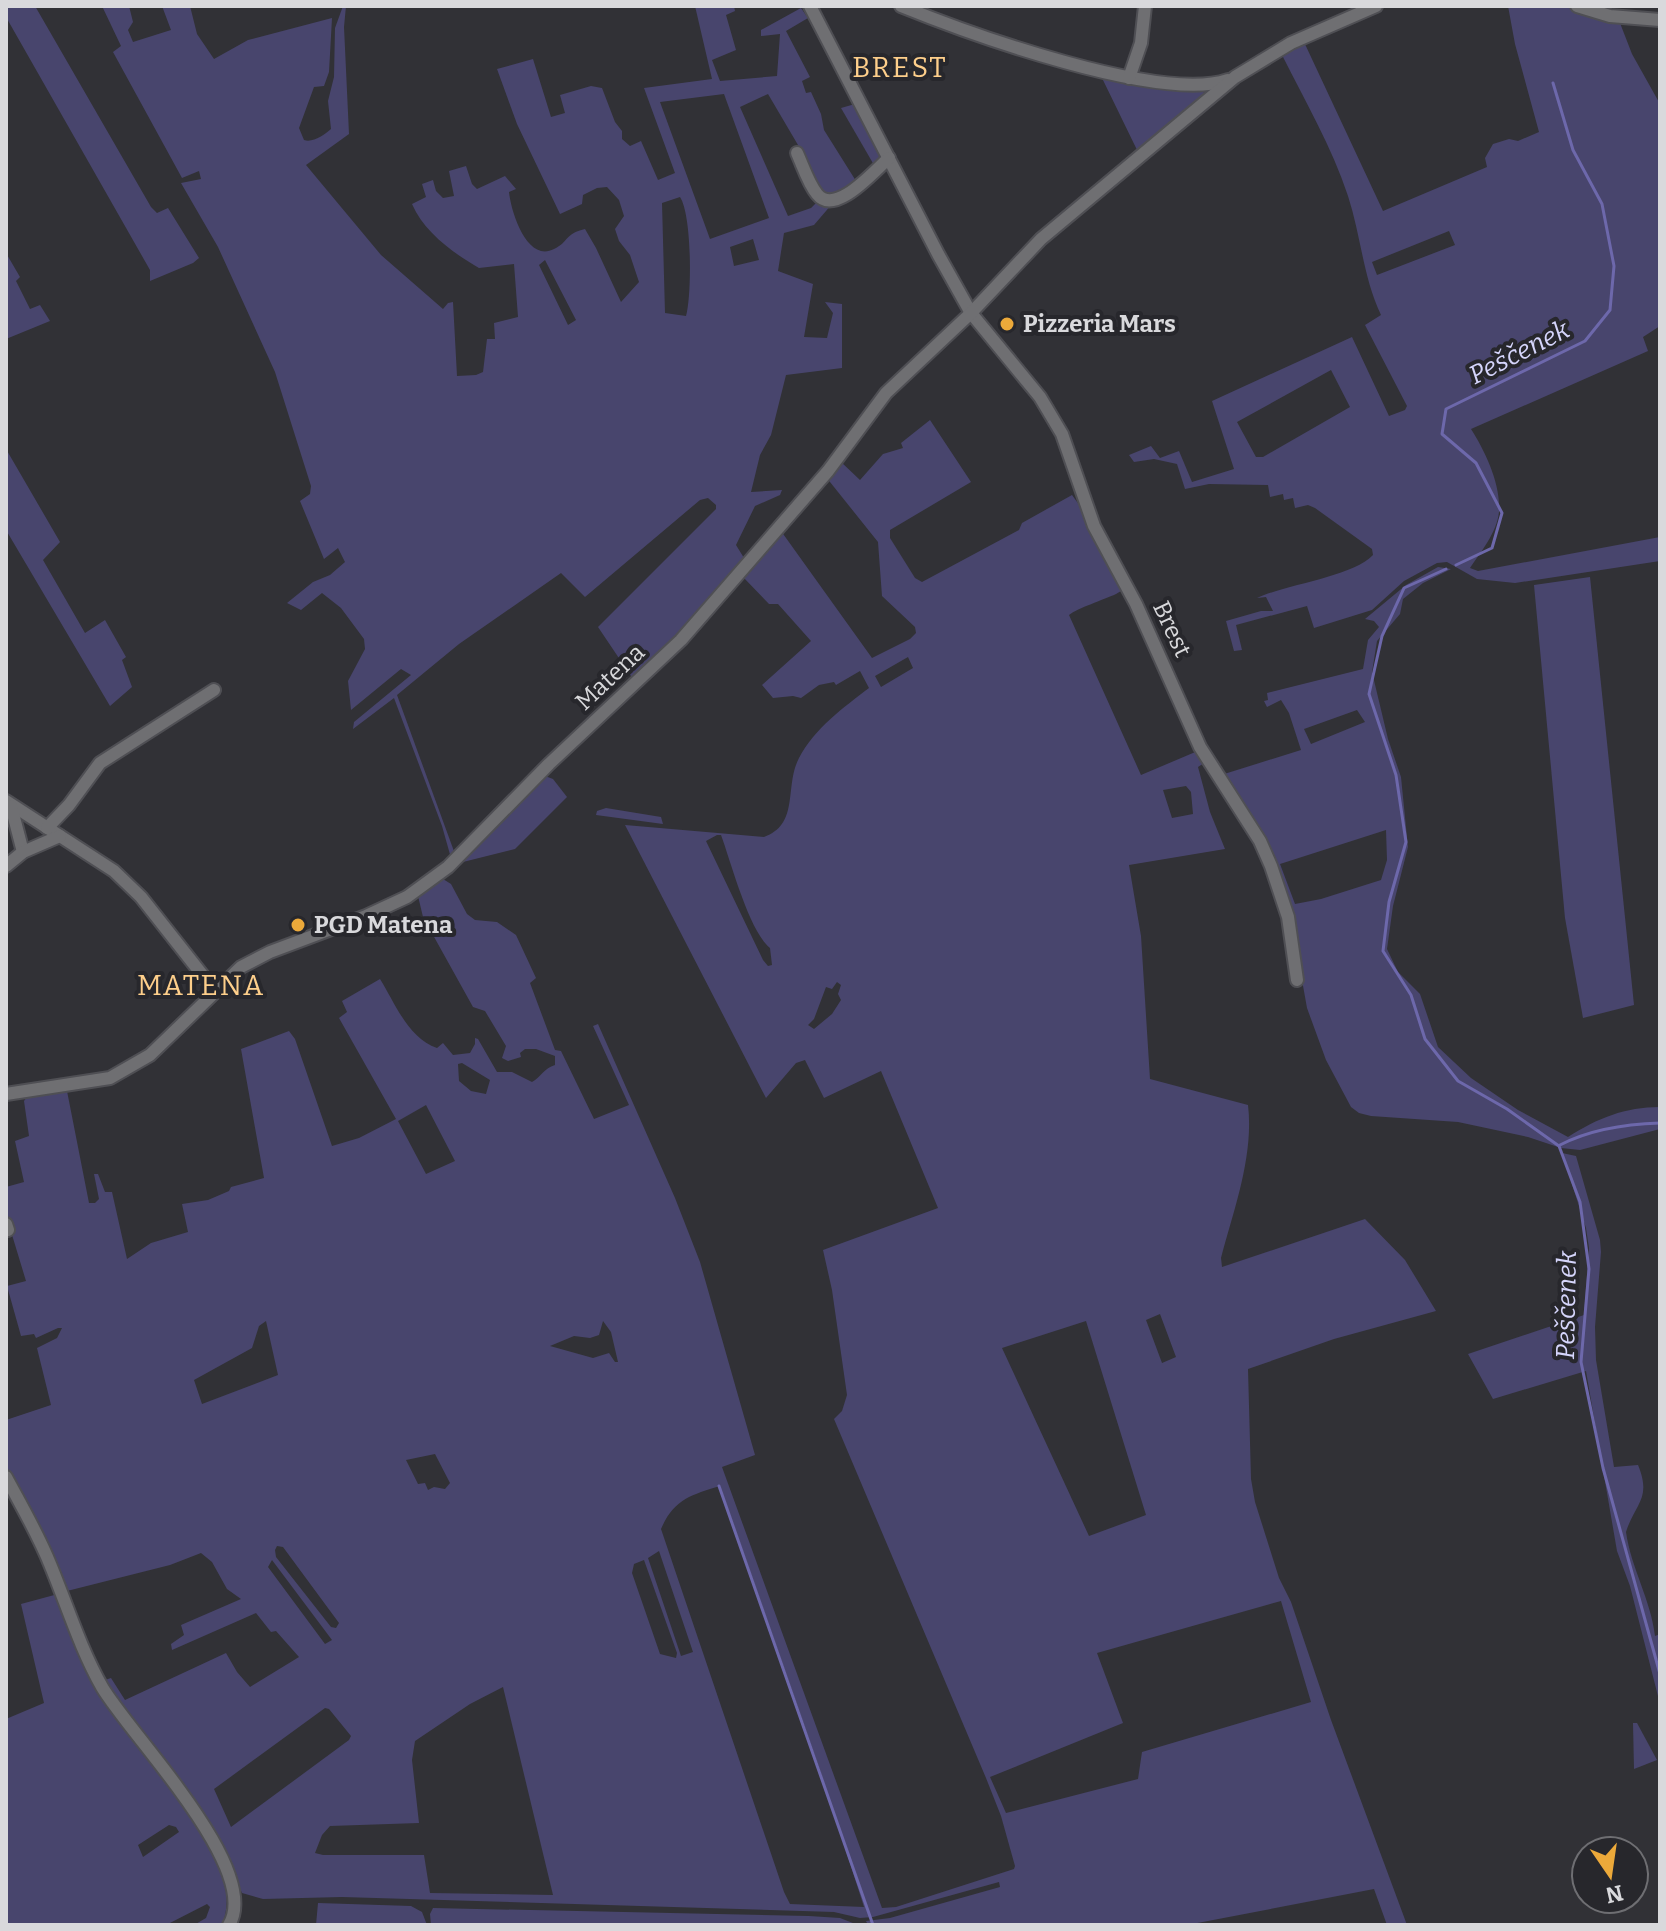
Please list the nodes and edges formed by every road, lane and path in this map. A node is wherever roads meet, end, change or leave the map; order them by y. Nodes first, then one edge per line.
1 (810, 6) edge
2 (901, 6) edge
3 (1145, 6) edge
4 (1376, 6) edge
5 (1577, 6) edge
6 (1660, 20) edge
7 (1235, 77) junction
8 (1129, 78) junction
9 (797, 153) dead end
10 (889, 158) junction
11 (971, 313) junction
12 (214, 690) dead end
13 (9, 804) edge
14 (47, 828) junction
15 (60, 836) junction
16 (23, 852) junction
17 (6, 866) edge
18 (1297, 980) dead end
19 (215, 991) junction
20 (6, 1094) edge
21 (6, 1477) edge
22 (229, 1925) edge

1 - 10 street, Brest
2 - 8 street
3 - 8 street
4 - 7 street
5 - 6 street
7 - 8 street
7 - 11 street
9 - 10 street
10 - 11 street, Brest
11 - 18 street, Brest
11 - 19 street, Matena
12 - 14 street
13 - 14 street
13 - 16 street
14 - 15 street
15 - 16 street
15 - 19 street
16 - 17 street
19 - 20 street, Matena
21 - 22 street

